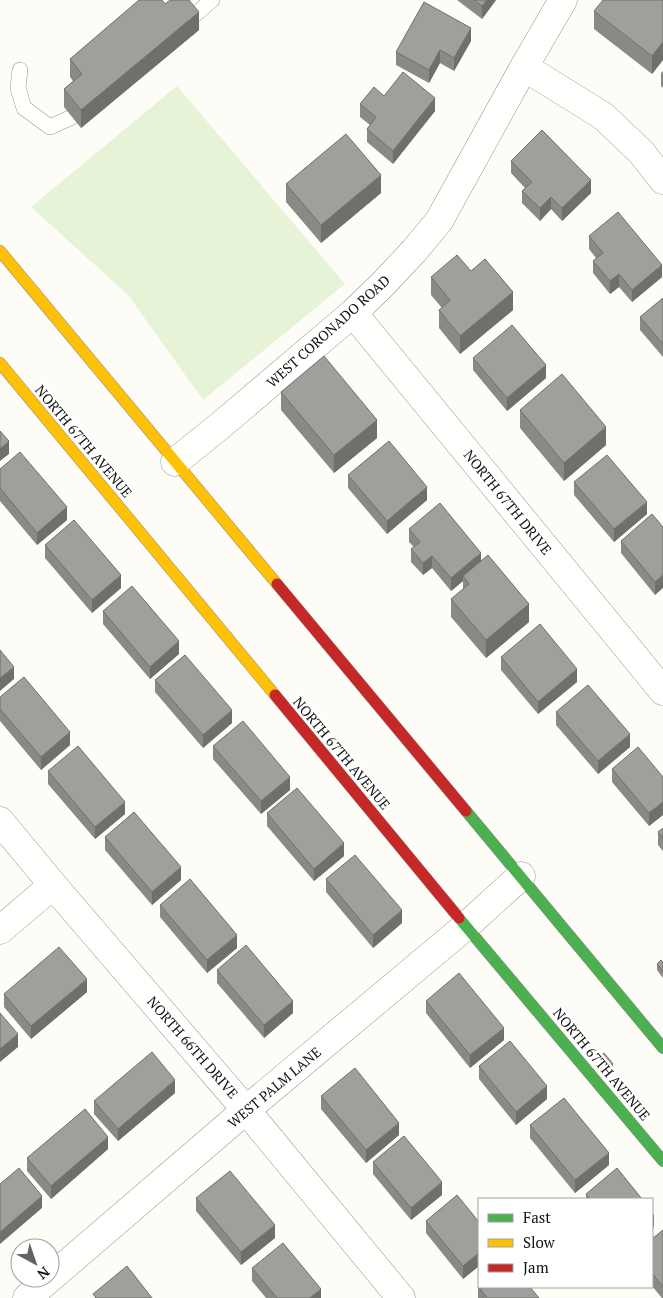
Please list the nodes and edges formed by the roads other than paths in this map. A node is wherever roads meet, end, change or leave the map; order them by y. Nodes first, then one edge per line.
1 (212, 0) edge
2 (563, 0) edge
3 (190, 19) edge
4 (524, 68) junction
5 (20, 70) dead end
6 (72, 117) edge
7 (663, 180) edge
8 (0, 252) edge
9 (353, 313) junction
10 (0, 363) edge
11 (175, 462) junction
12 (663, 691) edge
13 (0, 822) edge
14 (521, 876) junction
15 (53, 885) junction
16 (466, 926) junction
17 (0, 930) edge
18 (663, 1048) edge
19 (246, 1110) junction
20 (663, 1161) edge
21 (27, 1298) edge
22 (401, 1298) edge

1 - 3 lane
2 - 4 street, WEST CORONADO ROAD
4 - 7 street
4 - 9 street, WEST CORONADO ROAD
5 - 6 lane
8 - 11 main road
9 - 11 street, WEST CORONADO ROAD
9 - 12 street, NORTH 67TH DRIVE
10 - 16 main road, NORTH 67TH AVENUE
11 - 14 main road
13 - 15 street, NORTH 66TH DRIVE
14 - 16 street, WEST PALM LANE
14 - 18 main road
15 - 17 street
15 - 19 street, NORTH 66TH DRIVE
16 - 19 street, WEST PALM LANE
16 - 20 main road, NORTH 67TH AVENUE
19 - 21 street, WEST PALM LANE
19 - 22 street, NORTH 66TH DRIVE

